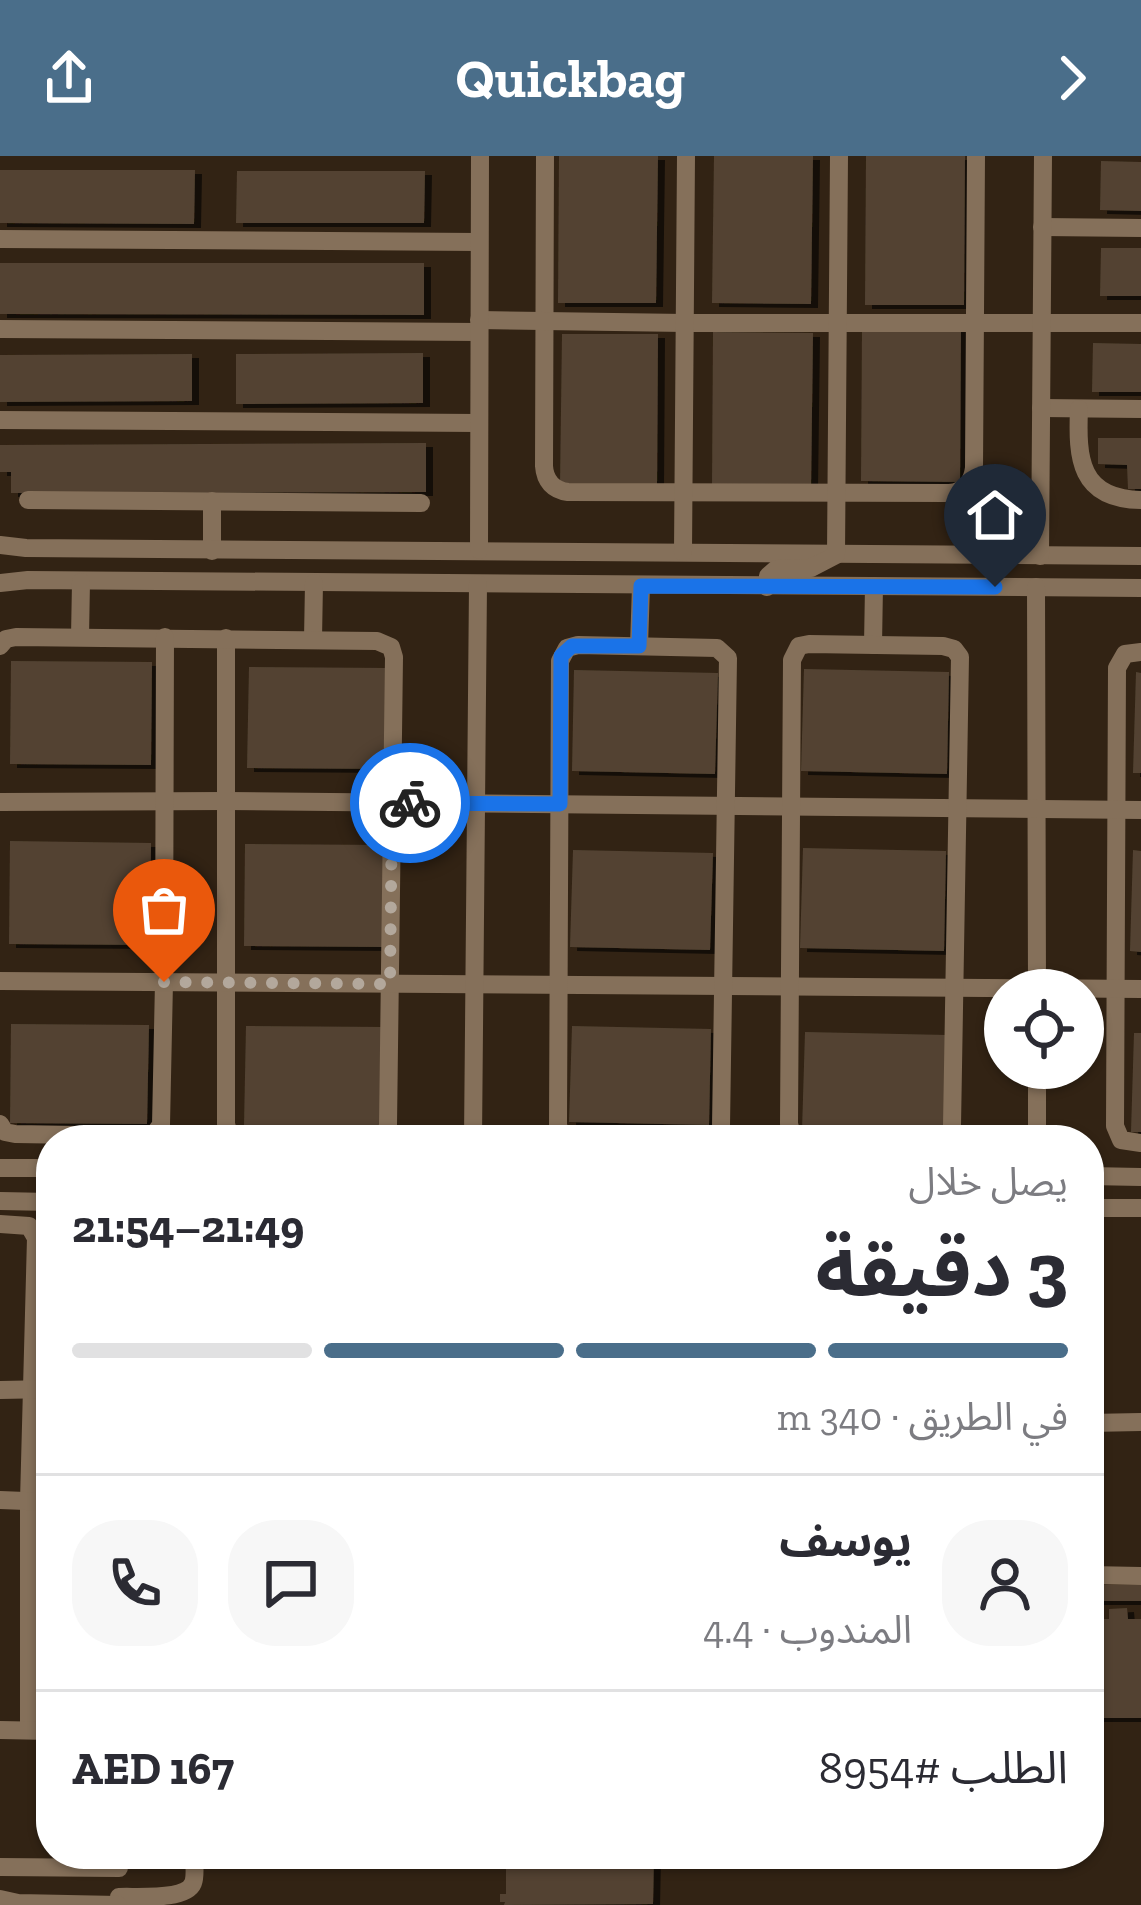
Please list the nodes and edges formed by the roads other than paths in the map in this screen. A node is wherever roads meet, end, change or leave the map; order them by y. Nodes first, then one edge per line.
1 (480, 156) edge
2 (545, 156) edge
3 (686, 156) edge
4 (838, 156) edge
5 (976, 156) edge
6 (1042, 156) edge
7 (1042, 227) junction
8 (1141, 228) edge
9 (0, 239) edge
10 (479, 242) junction
11 (545, 321) junction
12 (1041, 322) junction
13 (1141, 322) edge
14 (685, 323) junction
15 (838, 323) junction
16 (974, 323) junction
17 (478, 326) junction
18 (0, 329) edge
19 (1041, 408) junction
20 (1079, 409) junction
21 (1141, 410) edge
22 (0, 420) edge
23 (478, 423) junction
24 (683, 492) junction
25 (837, 492) junction
26 (28, 500) dead end
27 (1141, 500) edge
28 (212, 501) junction
29 (422, 503) dead end
30 (0, 545) edge
31 (212, 550) junction
32 (478, 550) junction
33 (683, 552) junction
34 (836, 555) junction
35 (1040, 556) junction
36 (1141, 556) edge
37 (81, 581) junction
38 (0, 583) edge
39 (314, 583) junction
40 (478, 584) junction
41 (641, 586) junction
42 (767, 586) junction
43 (874, 586) junction
44 (1036, 587) junction
45 (1141, 588) edge
46 (80, 637) junction
47 (165, 638) junction
48 (226, 638) junction
49 (313, 639) junction
50 (873, 645) junction
51 (0, 646) edge
52 (639, 646) junction
53 (1141, 652) edge
54 (163, 801) junction
55 (226, 801) junction
56 (0, 802) edge
57 (392, 802) junction
58 (476, 803) junction
59 (560, 804) junction
60 (727, 806) junction
61 (791, 806) junction
62 (958, 808) junction
63 (1036, 808) junction
64 (1116, 809) junction
65 (1141, 810) edge
66 (1037, 969) edge
67 (0, 981) edge
68 (164, 982) junction
69 (226, 983) junction
70 (390, 984) junction
71 (475, 985) junction
72 (559, 985) junction
73 (723, 986) junction
74 (790, 987) junction
75 (955, 988) junction
76 (984, 988) edge
77 (1104, 989) edge
78 (1115, 989) junction
79 (1141, 989) edge
80 (1037, 1089) edge
81 (0, 1124) edge
82 (160, 1125) edge
83 (226, 1125) edge
84 (388, 1125) edge
85 (472, 1125) edge
86 (558, 1125) edge
87 (721, 1125) edge
88 (789, 1125) edge
89 (952, 1125) edge
90 (1036, 1125) edge
91 (36, 1135) edge
92 (1141, 1143) edge
93 (0, 1168) edge
94 (36, 1168) edge
95 (1104, 1176) edge
96 (1141, 1177) edge
97 (0, 1202) edge
98 (36, 1202) edge
99 (1104, 1208) edge
100 (1141, 1208) edge
101 (0, 1224) edge
102 (36, 1259) edge
103 (0, 1390) edge
104 (36, 1390) edge
105 (1141, 1422) edge
106 (1104, 1423) edge
107 (36, 1436) edge
108 (0, 1500) edge
109 (29, 1501) junction
110 (36, 1501) edge
111 (1104, 1576) edge
112 (1141, 1576) edge
113 (0, 1730) edge
114 (29, 1730) junction
115 (36, 1730) edge
116 (36, 1865) edge
117 (0, 1867) edge
118 (119, 1869) edge
119 (193, 1869) edge
120 (10, 1902) edge
121 (118, 1902) edge

1 - 10 street
2 - 11 street
3 - 14 street
4 - 15 street
5 - 16 street
6 - 7 street
7 - 8 street
7 - 12 street
9 - 10 street
10 - 17 street
11 - 14 street
11 - 17 street
11 - 24 street
12 - 13 street
12 - 16 street
12 - 19 street
14 - 15 street
14 - 24 street
15 - 16 street
15 - 25 street
16 - 25 street
17 - 18 street
17 - 23 street
19 - 20 street
19 - 35 street
20 - 21 street
20 - 27 street
22 - 23 street
23 - 32 street
24 - 25 street
24 - 33 street
25 - 34 street
26 - 28 street
28 - 29 street
28 - 31 street
30 - 31 street
31 - 32 street
32 - 33 street
33 - 34 street
34 - 35 street
34 - 42 street
35 - 36 street
37 - 38 street
37 - 39 street
37 - 46 street
39 - 40 street
39 - 49 street
40 - 41 street
40 - 58 street
41 - 42 street
41 - 52 street
42 - 43 street
43 - 44 street
43 - 50 street
44 - 45 street
44 - 63 street
46 - 47 street
46 - 51 street
47 - 48 street
47 - 54 street
48 - 49 street
48 - 55 street
49 - 57 street
50 - 61 street
50 - 62 street
52 - 59 street
52 - 60 street
53 - 64 street
54 - 55 street
54 - 56 street
54 - 68 street
55 - 57 street
55 - 69 street
57 - 58 street
57 - 70 street
58 - 59 street
58 - 71 street
59 - 60 street
59 - 72 street
60 - 61 street
60 - 73 street
61 - 62 street
61 - 74 street
62 - 63 street
62 - 75 street
63 - 64 street
63 - 66 street
64 - 65 street
64 - 78 street
67 - 68 street
68 - 69 street
68 - 82 street
69 - 70 street
69 - 83 street
70 - 71 street
70 - 84 street
71 - 72 street
71 - 85 street
72 - 73 street
72 - 86 street
73 - 74 street
73 - 87 street
74 - 75 street
74 - 88 street
75 - 76 street
75 - 89 street
77 - 78 street
78 - 79 street
78 - 92 street
80 - 90 street
81 - 91 street
93 - 94 street
95 - 96 street
97 - 98 street
99 - 100 street
101 - 102 street
103 - 104 street
105 - 106 street
107 - 109 street
108 - 109 street
109 - 110 street
109 - 114 street
111 - 112 street
113 - 114 street
114 - 115 street
116 - 117 street
118 - 121 street
119 - 121 street
120 - 121 street

